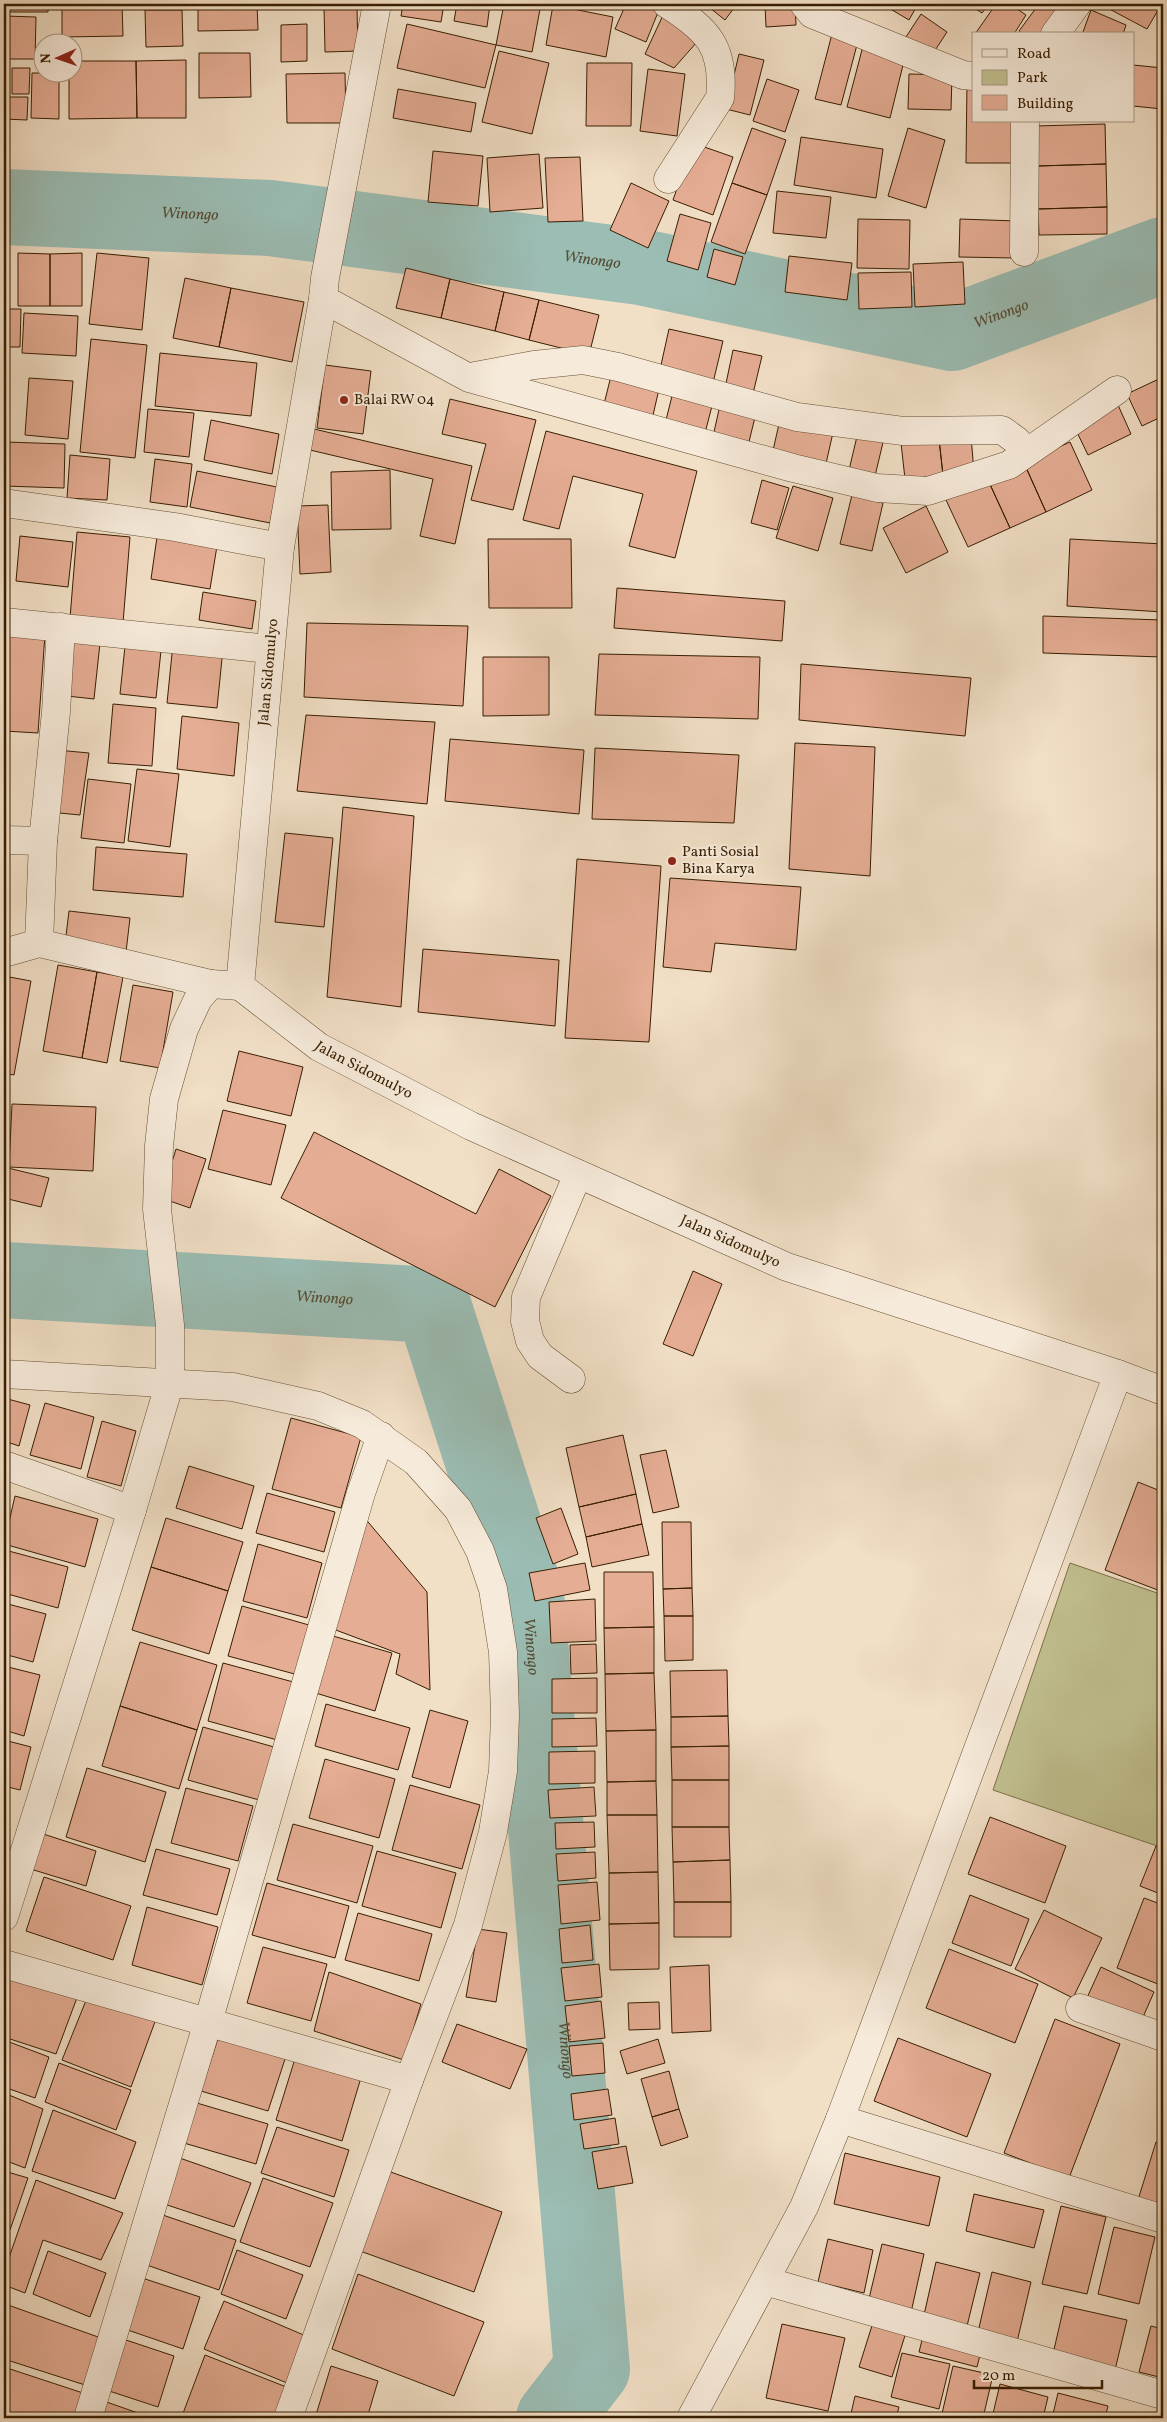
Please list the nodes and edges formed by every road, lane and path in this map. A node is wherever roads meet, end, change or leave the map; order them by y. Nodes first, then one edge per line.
1 (377, 4) edge
2 (667, 4) edge
3 (804, 4) edge
4 (1077, 4) edge
5 (1056, 32) edge
6 (972, 76) edge
7 (1025, 122) edge
8 (668, 179) dead end
9 (1024, 252) dead end
10 (324, 288) junction
11 (469, 378) junction
12 (1117, 390) dead end
13 (1024, 454) junction
14 (4, 504) edge
15 (280, 547) junction
16 (4, 622) edge
17 (61, 628) junction
18 (269, 649) junction
19 (4, 840) edge
20 (43, 840) junction
21 (39, 943) junction
22 (4, 953) edge
23 (211, 984) junction
24 (240, 986) junction
25 (578, 1174) junction
26 (4, 1374) edge
27 (1118, 1374) junction
28 (571, 1379) dead end
29 (170, 1382) junction
30 (1163, 1391) edge
31 (381, 1436) junction
32 (4, 1465) edge
33 (132, 1510) junction
34 (4, 1917) edge
35 (4, 1964) edge
36 (1080, 2008) dead end
37 (208, 2022) junction
38 (1163, 2037) edge
39 (409, 2080) junction
40 (840, 2119) junction
41 (1163, 2219) edge
42 (765, 2281) junction
43 (1163, 2395) edge
44 (88, 2418) edge
45 (288, 2418) edge
46 (691, 2418) edge

1 - 10 street, Jalan Sidomulyo
2 - 8 street
3 - 6 street
4 - 5 street
7 - 9 street
10 - 11 street
10 - 15 street, Jalan Sidomulyo
11 - 13 street
11 - 13 street
12 - 13 street
14 - 15 street
15 - 18 street, Jalan Sidomulyo
16 - 17 street
17 - 18 street
17 - 20 street
18 - 24 street, Jalan Sidomulyo
19 - 20 street
20 - 21 street
21 - 22 street
21 - 23 street
23 - 24 street
23 - 29 street
24 - 25 street, Jalan Sidomulyo
25 - 27 street, Jalan Sidomulyo
25 - 28 street
26 - 29 street
27 - 30 street, Jalan Sidomulyo
27 - 40 street
29 - 31 street
29 - 33 street
31 - 37 street
31 - 39 street
32 - 33 street
33 - 34 street
35 - 37 street
36 - 38 street
37 - 39 street
37 - 44 street
39 - 45 street
40 - 41 street
40 - 42 street
42 - 43 street
42 - 46 street

